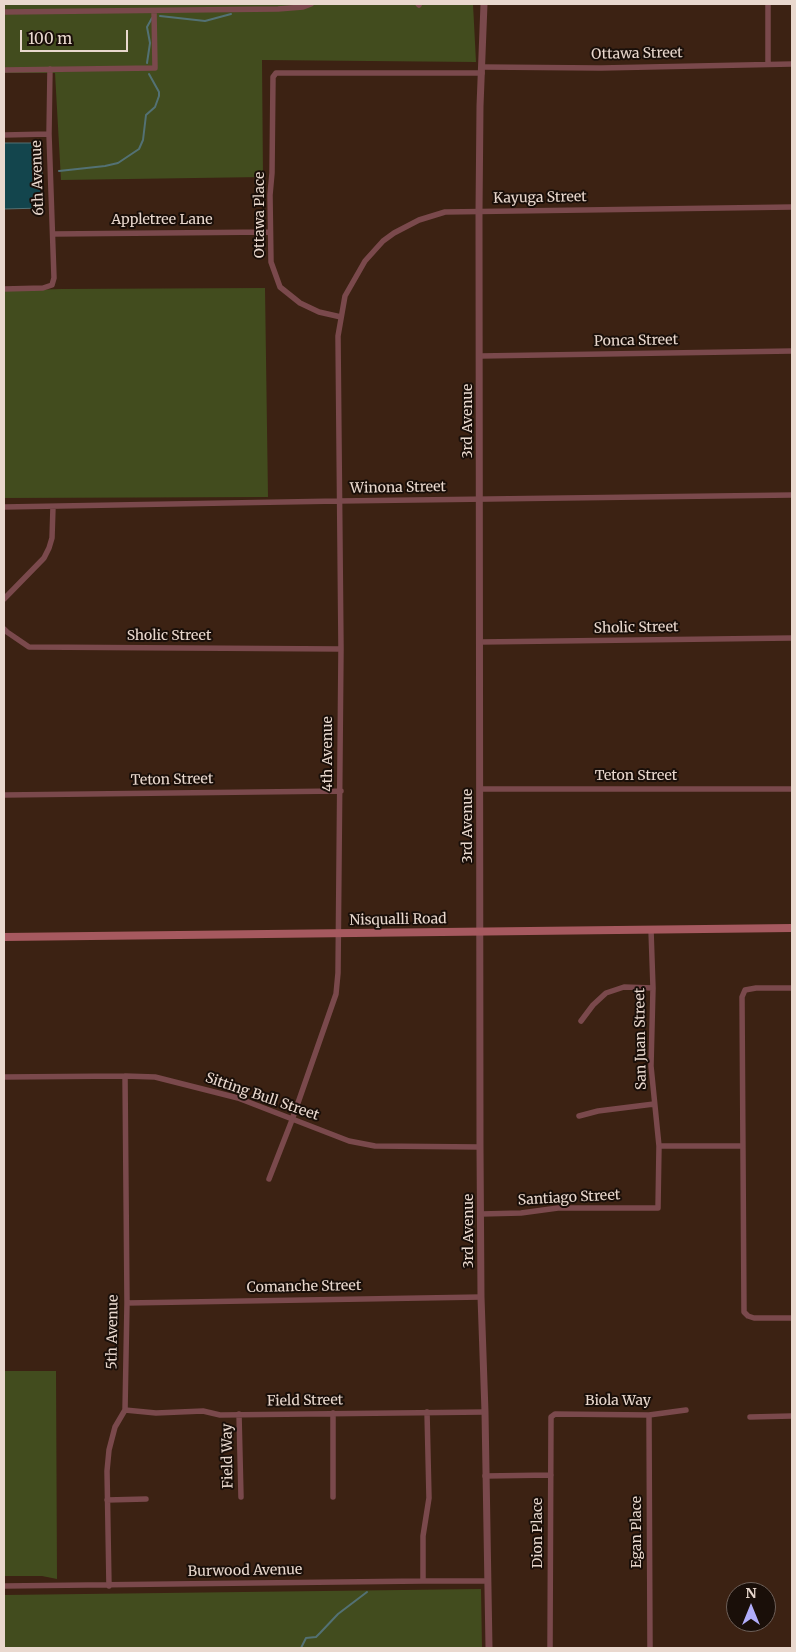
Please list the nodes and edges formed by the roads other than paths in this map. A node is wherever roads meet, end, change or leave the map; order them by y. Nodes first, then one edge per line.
1 (311, 4) edge
2 (484, 4) edge
3 (768, 4) edge
4 (243, 7) edge
5 (154, 10) junction
6 (4, 12) edge
7 (768, 64) junction
8 (792, 64) edge
9 (50, 69) junction
10 (4, 70) edge
11 (482, 70) junction
12 (276, 73) joint
13 (4, 134) edge
14 (49, 134) junction
15 (792, 207) edge
16 (479, 212) junction
17 (270, 232) junction
18 (53, 234) junction
19 (4, 288) edge
20 (341, 317) junction
21 (792, 351) edge
22 (480, 356) junction
23 (792, 495) edge
24 (480, 499) junction
25 (340, 501) junction
26 (4, 507) edge
27 (52, 507) junction
28 (4, 600) edge
29 (4, 628) edge
30 (792, 638) edge
31 (480, 642) junction
32 (341, 649) junction
33 (480, 789) junction
34 (792, 789) edge
35 (341, 791) junction
36 (4, 795) edge
37 (792, 928) edge
38 (651, 930) junction
39 (480, 932) junction
40 (339, 933) junction
41 (4, 937) edge
42 (653, 988) junction
43 (792, 988) edge
44 (581, 1022) dead end
45 (124, 1076) junction
46 (4, 1077) edge
47 (654, 1104) junction
48 (579, 1116) dead end
49 (292, 1120) junction
50 (659, 1146) junction
51 (743, 1146) junction
52 (480, 1147) junction
53 (269, 1179) dead end
54 (658, 1208) joint
55 (482, 1214) junction
56 (481, 1297) junction
57 (127, 1302) junction
58 (792, 1318) edge
59 (125, 1410) junction
60 (686, 1410) dead end
61 (427, 1412) junction
62 (485, 1412) junction
63 (333, 1413) junction
64 (240, 1414) junction
65 (649, 1415) junction
66 (792, 1416) edge
67 (551, 1417) joint
68 (750, 1417) dead end
69 (550, 1475) junction
70 (485, 1476) junction
71 (241, 1497) dead end
72 (333, 1497) dead end
73 (146, 1499) dead end
74 (107, 1500) junction
75 (424, 1581) junction
76 (488, 1581) junction
77 (4, 1586) edge
78 (108, 1586) junction
79 (489, 1648) edge
80 (550, 1648) edge
81 (650, 1648) edge

1 - 4 street
2 - 11 street, 3rd Avenue
3 - 7 street
4 - 5 street
5 - 6 street
5 - 9 street
7 - 8 street, Ottawa Street
7 - 11 street, Ottawa Street
9 - 10 street
9 - 14 street, 6th Avenue
11 - 12 street, Ottawa Street
11 - 16 street, 3rd Avenue
12 - 17 street, Ottawa Place
13 - 14 street
14 - 18 street, 6th Avenue
15 - 16 street, Kayuga Street
16 - 20 street, Kayuga Street
16 - 22 street, 3rd Avenue
17 - 18 street, Appletree Lane
17 - 20 street, Ottawa Place
18 - 19 street, 6th Avenue
20 - 25 street, 4th Avenue
21 - 22 street, Ponca Street
22 - 24 street, 3rd Avenue
23 - 24 street, Winona Street
24 - 25 street, Winona Street
24 - 31 street, 3rd Avenue
25 - 27 street, Winona Street
25 - 32 street, 4th Avenue
26 - 27 street, Winona Street
27 - 28 street
29 - 32 street, Sholic Street
30 - 31 street, Sholic Street
31 - 33 street, 3rd Avenue
32 - 35 street, 4th Avenue
33 - 34 street, Teton Street
33 - 39 street, 3rd Avenue
35 - 36 street, Teton Street
35 - 40 street, 4th Avenue
37 - 38 main road, Nisqualli Road
38 - 39 main road, Nisqualli Road
38 - 42 street, San Juan Street
39 - 40 main road, Nisqualli Road
39 - 52 street, 3rd Avenue
40 - 41 main road, Nisqualli Road
40 - 49 street, 4th Avenue
42 - 44 street
42 - 47 street, San Juan Street
43 - 51 street
45 - 46 street, Sitting Bull Street
45 - 49 street, Sitting Bull Street
45 - 57 street, 5th Avenue
47 - 48 street
47 - 50 street, San Juan Street
49 - 52 street, Sitting Bull Street
49 - 53 street, 4th Avenue
50 - 51 street
50 - 54 street, San Juan Street
51 - 58 street
52 - 55 street, 3rd Avenue
54 - 55 street, Santiago Street
55 - 56 street, 3rd Avenue
56 - 57 street, Comanche Street
56 - 62 street, 3rd Avenue
57 - 59 street, 5th Avenue
59 - 64 street, Field Street
59 - 74 street, 5th Avenue
60 - 65 street, Biola Way
61 - 62 street, Field Street
61 - 63 street, Field Street
61 - 75 street
62 - 70 street, 3rd Avenue
63 - 64 street, Field Street
63 - 72 street
64 - 71 street, Field Way
65 - 67 street, Biola Way
65 - 81 street, Egan Place
66 - 68 street
67 - 69 street, Dion Place
69 - 70 street
69 - 80 street, Dion Place
70 - 76 street, 3rd Avenue
73 - 74 street
74 - 78 street, 5th Avenue
75 - 76 street, Burwood Avenue
75 - 78 street, Burwood Avenue
76 - 79 street, 3rd Avenue
77 - 78 street, Burwood Avenue

